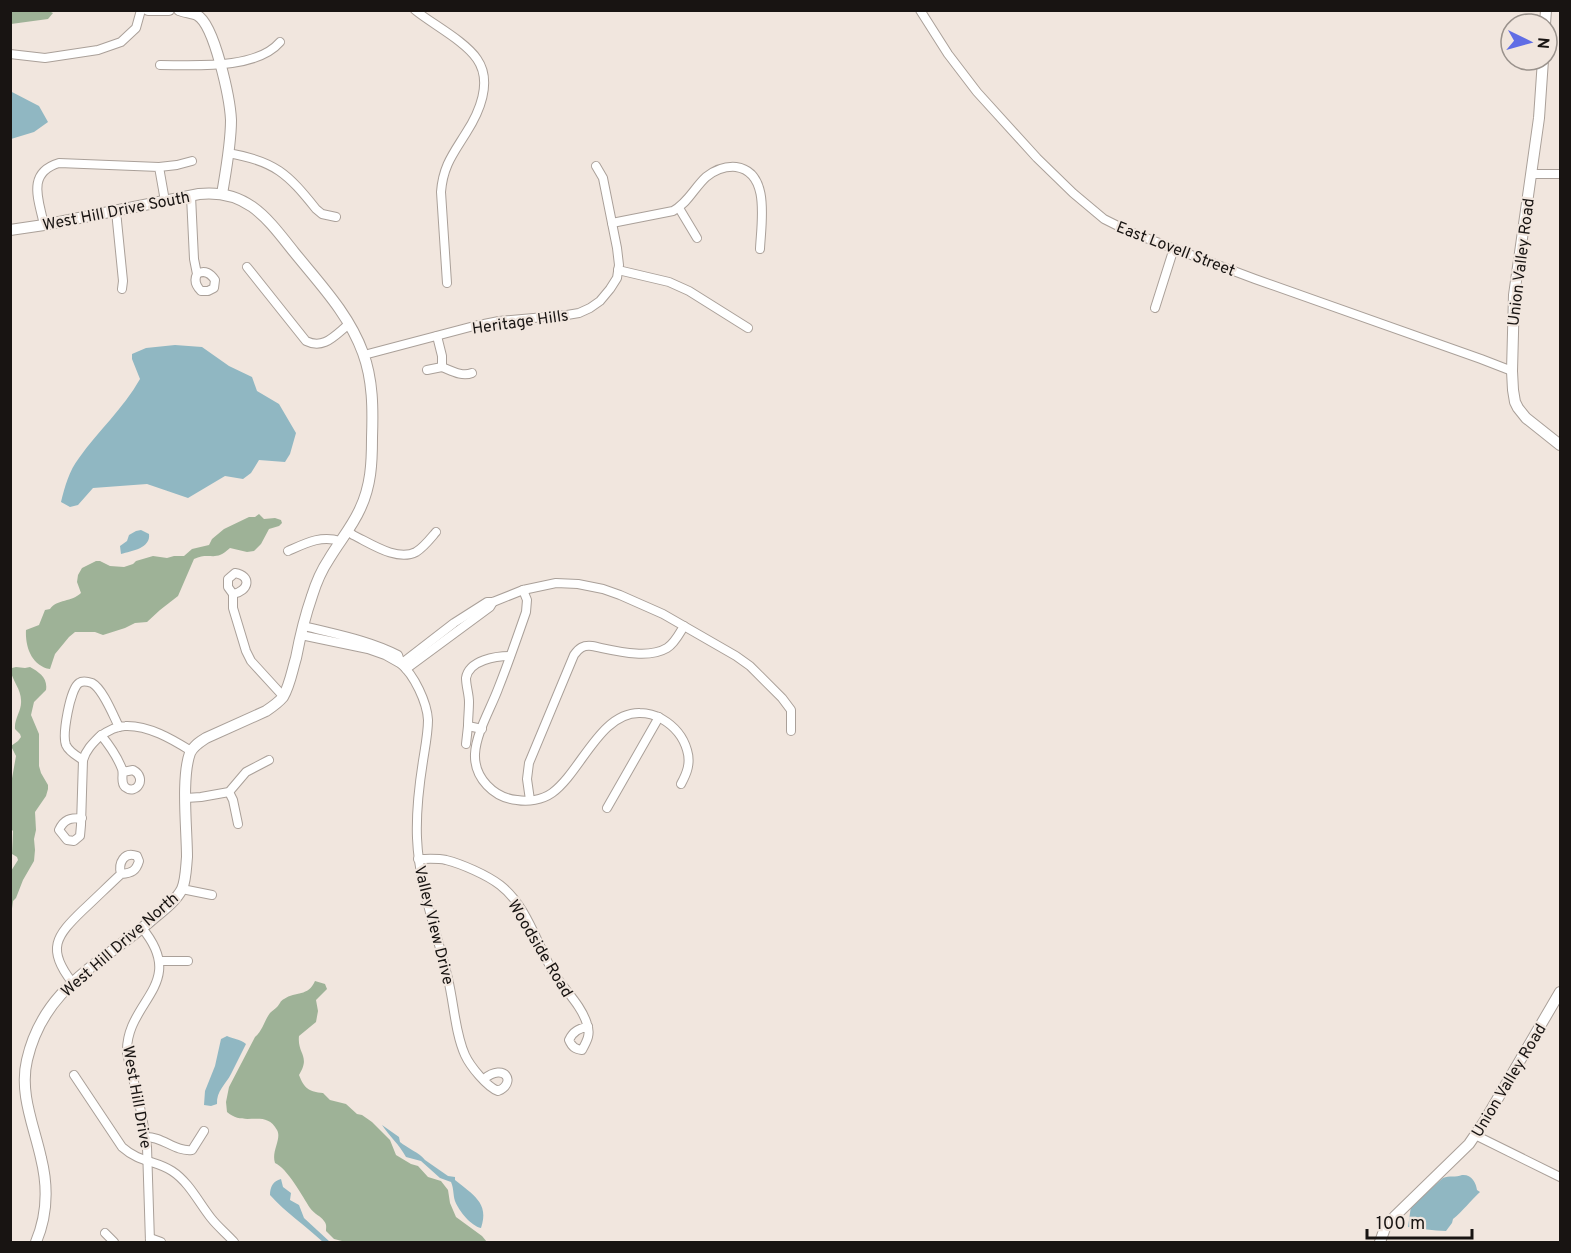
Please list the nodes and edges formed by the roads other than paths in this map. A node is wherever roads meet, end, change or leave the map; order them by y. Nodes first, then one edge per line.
1 (141, 10) edge
2 (148, 10) edge
3 (169, 10) edge
4 (179, 10) edge
5 (415, 10) edge
6 (920, 10) edge
7 (280, 42) dead end
8 (10, 54) edge
9 (160, 65) dead end
10 (220, 65) junction
11 (1542, 72) edge
12 (228, 153) junction
13 (192, 161) dead end
14 (159, 166) junction
15 (596, 166) dead end
16 (1531, 174) junction
17 (1560, 174) edge
18 (222, 194) junction
19 (191, 196) junction
20 (165, 201) junction
21 (679, 208) junction
22 (116, 211) junction
23 (336, 217) dead end
24 (612, 223) junction
25 (44, 225) junction
26 (10, 230) edge
27 (697, 238) dead end
28 (1174, 248) junction
29 (760, 249) dead end
30 (247, 267) dead end
31 (618, 270) junction
32 (197, 274) dead end
33 (447, 283) dead end
34 (123, 289) dead end
35 (1155, 308) dead end
36 (349, 324) junction
37 (748, 328) dead end
38 (437, 336) junction
39 (364, 355) junction
40 (442, 367) junction
41 (427, 370) dead end
42 (1512, 371) junction
43 (472, 373) dead end
44 (1560, 445) edge
45 (348, 531) junction
46 (436, 532) dead end
47 (340, 541) junction
48 (288, 551) dead end
49 (523, 590) junction
50 (233, 594) dead end
51 (684, 626) junction
52 (302, 630) junction
53 (510, 656) junction
54 (403, 666) junction
55 (283, 696) junction
56 (659, 717) junction
57 (468, 726) junction
58 (119, 727) junction
59 (482, 729) junction
60 (792, 731) dead end
61 (102, 735) junction
62 (466, 744) dead end
63 (190, 751) junction
64 (83, 760) junction
65 (269, 760) dead end
66 (123, 772) dead end
67 (681, 784) dead end
68 (229, 792) junction
69 (186, 798) junction
70 (530, 800) junction
71 (607, 808) dead end
72 (82, 818) dead end
73 (238, 824) dead end
74 (418, 859) junction
75 (121, 874) dead end
76 (182, 889) junction
77 (212, 895) dead end
78 (142, 928) junction
79 (159, 961) junction
80 (188, 961) dead end
81 (72, 982) junction
82 (1560, 992) edge
83 (588, 1026) dead end
84 (74, 1075) dead end
85 (484, 1079) dead end
86 (204, 1131) dead end
87 (1475, 1135) junction
88 (145, 1137) junction
89 (148, 1162) junction
90 (1560, 1177) edge
91 (105, 1233) dead end
92 (150, 1240) edge
93 (36, 1242) edge
94 (114, 1242) edge
95 (161, 1242) edge
96 (234, 1242) edge
97 (1380, 1242) edge

1 - 8 street
2 - 3 street
4 - 10 street
5 - 33 street
6 - 28 street, East Lovell Street
7 - 10 street
9 - 10 street
10 - 12 street
11 - 16 street, Union Valley Road
12 - 18 street
12 - 23 street
13 - 14 street
14 - 20 street
14 - 25 street
15 - 24 street
16 - 17 street
16 - 42 street, Union Valley Road
18 - 19 street, West Hill Drive South
18 - 36 street
19 - 20 street, West Hill Drive South
19 - 32 street
20 - 22 street, West Hill Drive South
21 - 24 street
21 - 27 street
21 - 29 street
22 - 25 street, West Hill Drive South
22 - 34 street
24 - 31 street
25 - 26 street, West Hill Drive South
28 - 35 street
28 - 42 street, East Lovell Street
30 - 36 street
31 - 37 street
31 - 38 street, Heritage Hills
36 - 39 street
38 - 39 street, Heritage Hills
38 - 40 street
39 - 45 street
40 - 41 street
40 - 43 street
42 - 44 street, Union Valley Road
45 - 46 street
45 - 47 street
47 - 48 street
47 - 52 street
49 - 51 street
49 - 53 street
49 - 54 street
50 - 55 street
51 - 60 street
51 - 70 street
52 - 54 street
52 - 55 street
53 - 57 street
53 - 59 street
54 - 74 street, Valley View Drive
55 - 63 street
56 - 67 street
56 - 70 street
56 - 71 street
57 - 59 street
57 - 62 street
58 - 61 street
58 - 63 street
58 - 64 street
59 - 70 street
61 - 64 street
61 - 66 street
63 - 69 street, West Hill Drive North
64 - 72 street
65 - 68 street
68 - 69 street
68 - 73 street
69 - 76 street, West Hill Drive North
74 - 83 street, Woodside Road
74 - 85 street, Valley View Drive
75 - 81 street
76 - 77 street
76 - 78 street, West Hill Drive North
78 - 79 street
78 - 81 street, West Hill Drive North
79 - 80 street
79 - 88 street, West Hill Drive
81 - 93 street, West Hill Drive North
82 - 87 street, Union Valley Road
84 - 89 street
86 - 88 street
87 - 90 street
87 - 97 street, Union Valley Road
88 - 89 street, West Hill Drive
89 - 92 street, West Hill Drive
89 - 96 street
91 - 94 street
92 - 95 street

